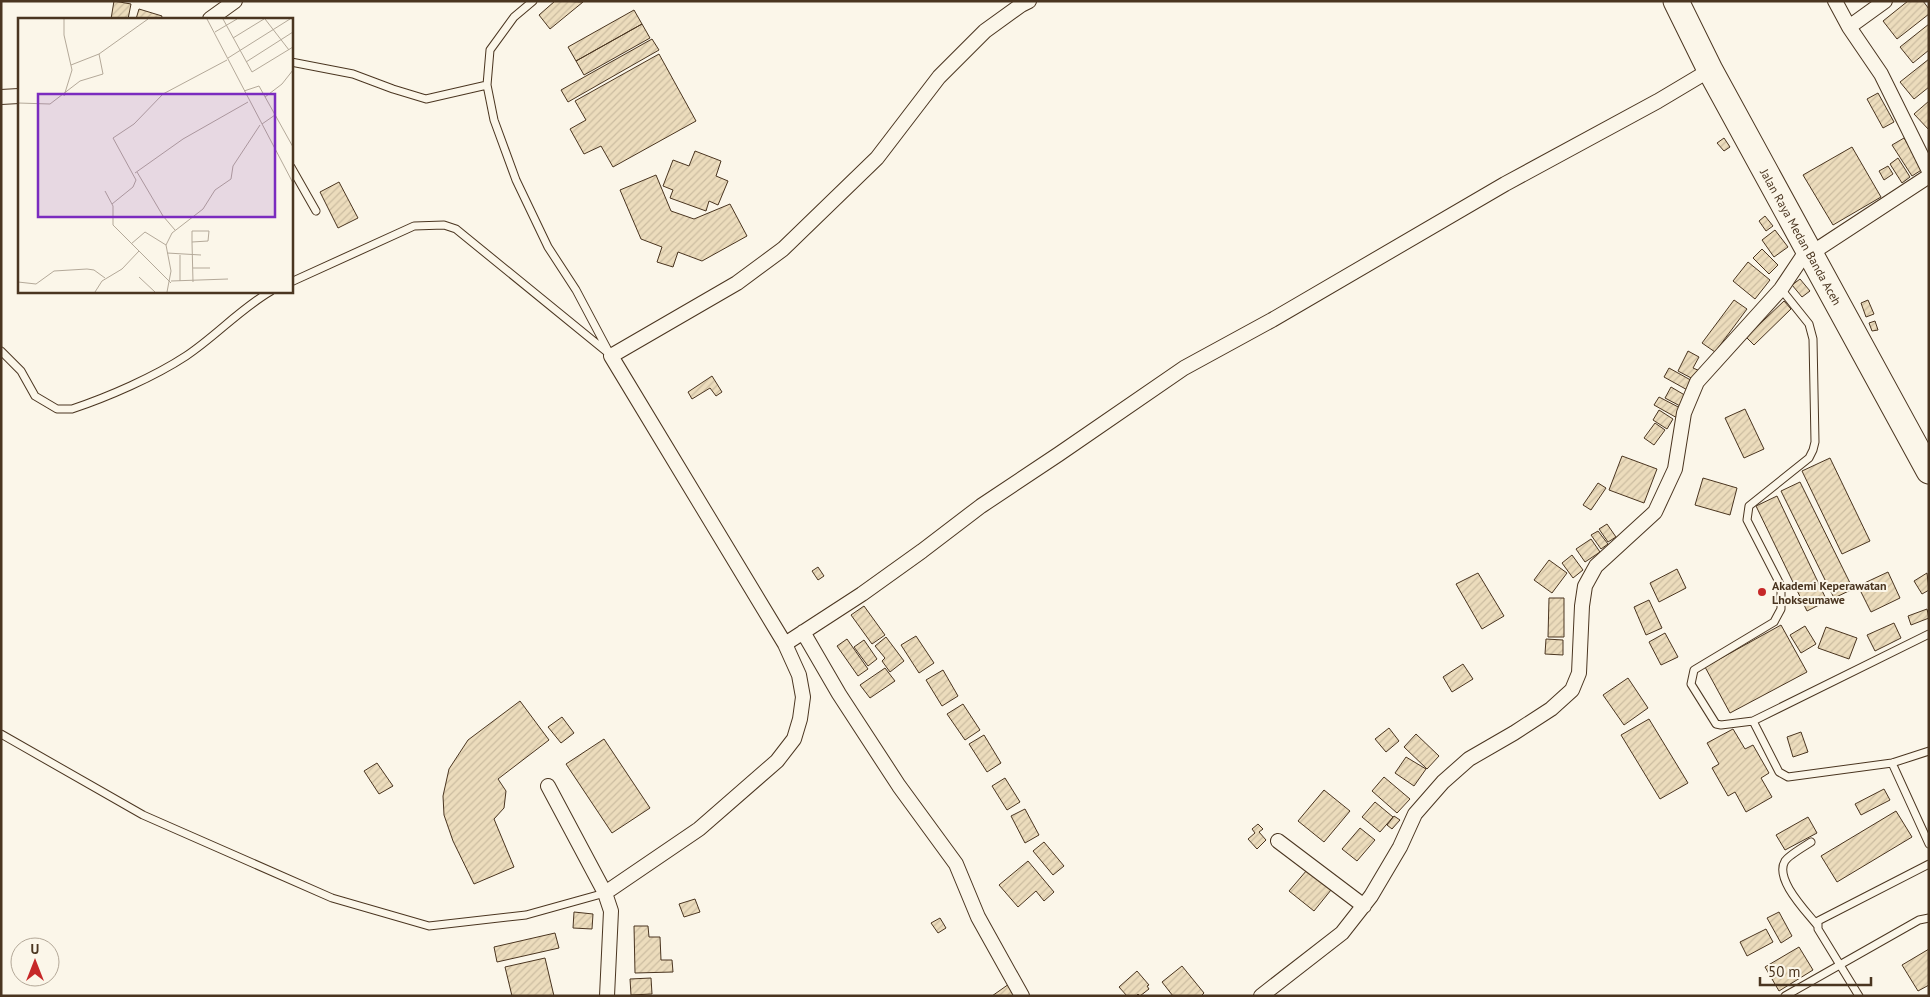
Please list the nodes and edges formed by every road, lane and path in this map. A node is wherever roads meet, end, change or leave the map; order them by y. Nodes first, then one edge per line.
1 (216, 1) edge
2 (235, 1) edge
3 (533, 1) edge
4 (1029, 1) edge
5 (1676, 1) edge
6 (1835, 1) edge
7 (1885, 1) edge
8 (213, 18) edge
9 (1849, 27) junction
10 (292, 62) edge
11 (1710, 70) junction
12 (487, 85) junction
13 (18, 96) edge
14 (1, 97) edge
15 (292, 169) edge
16 (1929, 171) edge
17 (1929, 176) edge
18 (316, 211) dead end
19 (1809, 252) junction
20 (292, 282) edge
21 (1781, 289) junction
22 (270, 292) edge
23 (1, 351) edge
24 (611, 356) junction
25 (1929, 471) edge
26 (803, 632) junction
27 (1929, 634) edge
28 (785, 644) junction
29 (1753, 721) junction
30 (1, 734) edge
31 (1929, 751) edge
32 (1892, 763) junction
33 (548, 786) dead end
34 (1278, 841) dead end
35 (1811, 842) dead end
36 (1929, 844) edge
37 (1929, 864) edge
38 (605, 893) junction
39 (1364, 906) junction
40 (1929, 918) edge
41 (1817, 925) junction
42 (1840, 964) junction
43 (607, 996) edge
44 (1022, 996) edge
45 (1260, 996) edge
46 (1785, 996) edge
47 (1859, 996) edge

1 - 8 street
2 - 8 street
3 - 12 lane
4 - 24 street
5 - 11 highway, Jalan Raya Medan Banda Aceh
6 - 9 street
7 - 9 street
9 - 16 street
10 - 12 lane
11 - 19 highway, Jalan Raya Medan Banda Aceh
11 - 26 street
12 - 24 lane
13 - 14 street
15 - 18 lane
17 - 19 street
19 - 21 street
19 - 25 highway, Jalan Raya Medan Banda Aceh
20 - 24 lane
21 - 29 lane
21 - 39 street
22 - 23 lane
24 - 28 street
26 - 28 street
26 - 44 street
27 - 29 lane
28 - 38 street
29 - 32 lane
30 - 38 lane
31 - 32 lane
32 - 36 lane
33 - 38 street
34 - 39 street
35 - 41 lane
37 - 41 lane
38 - 43 street
39 - 45 street
40 - 42 lane
41 - 42 lane
42 - 46 lane
42 - 47 lane

